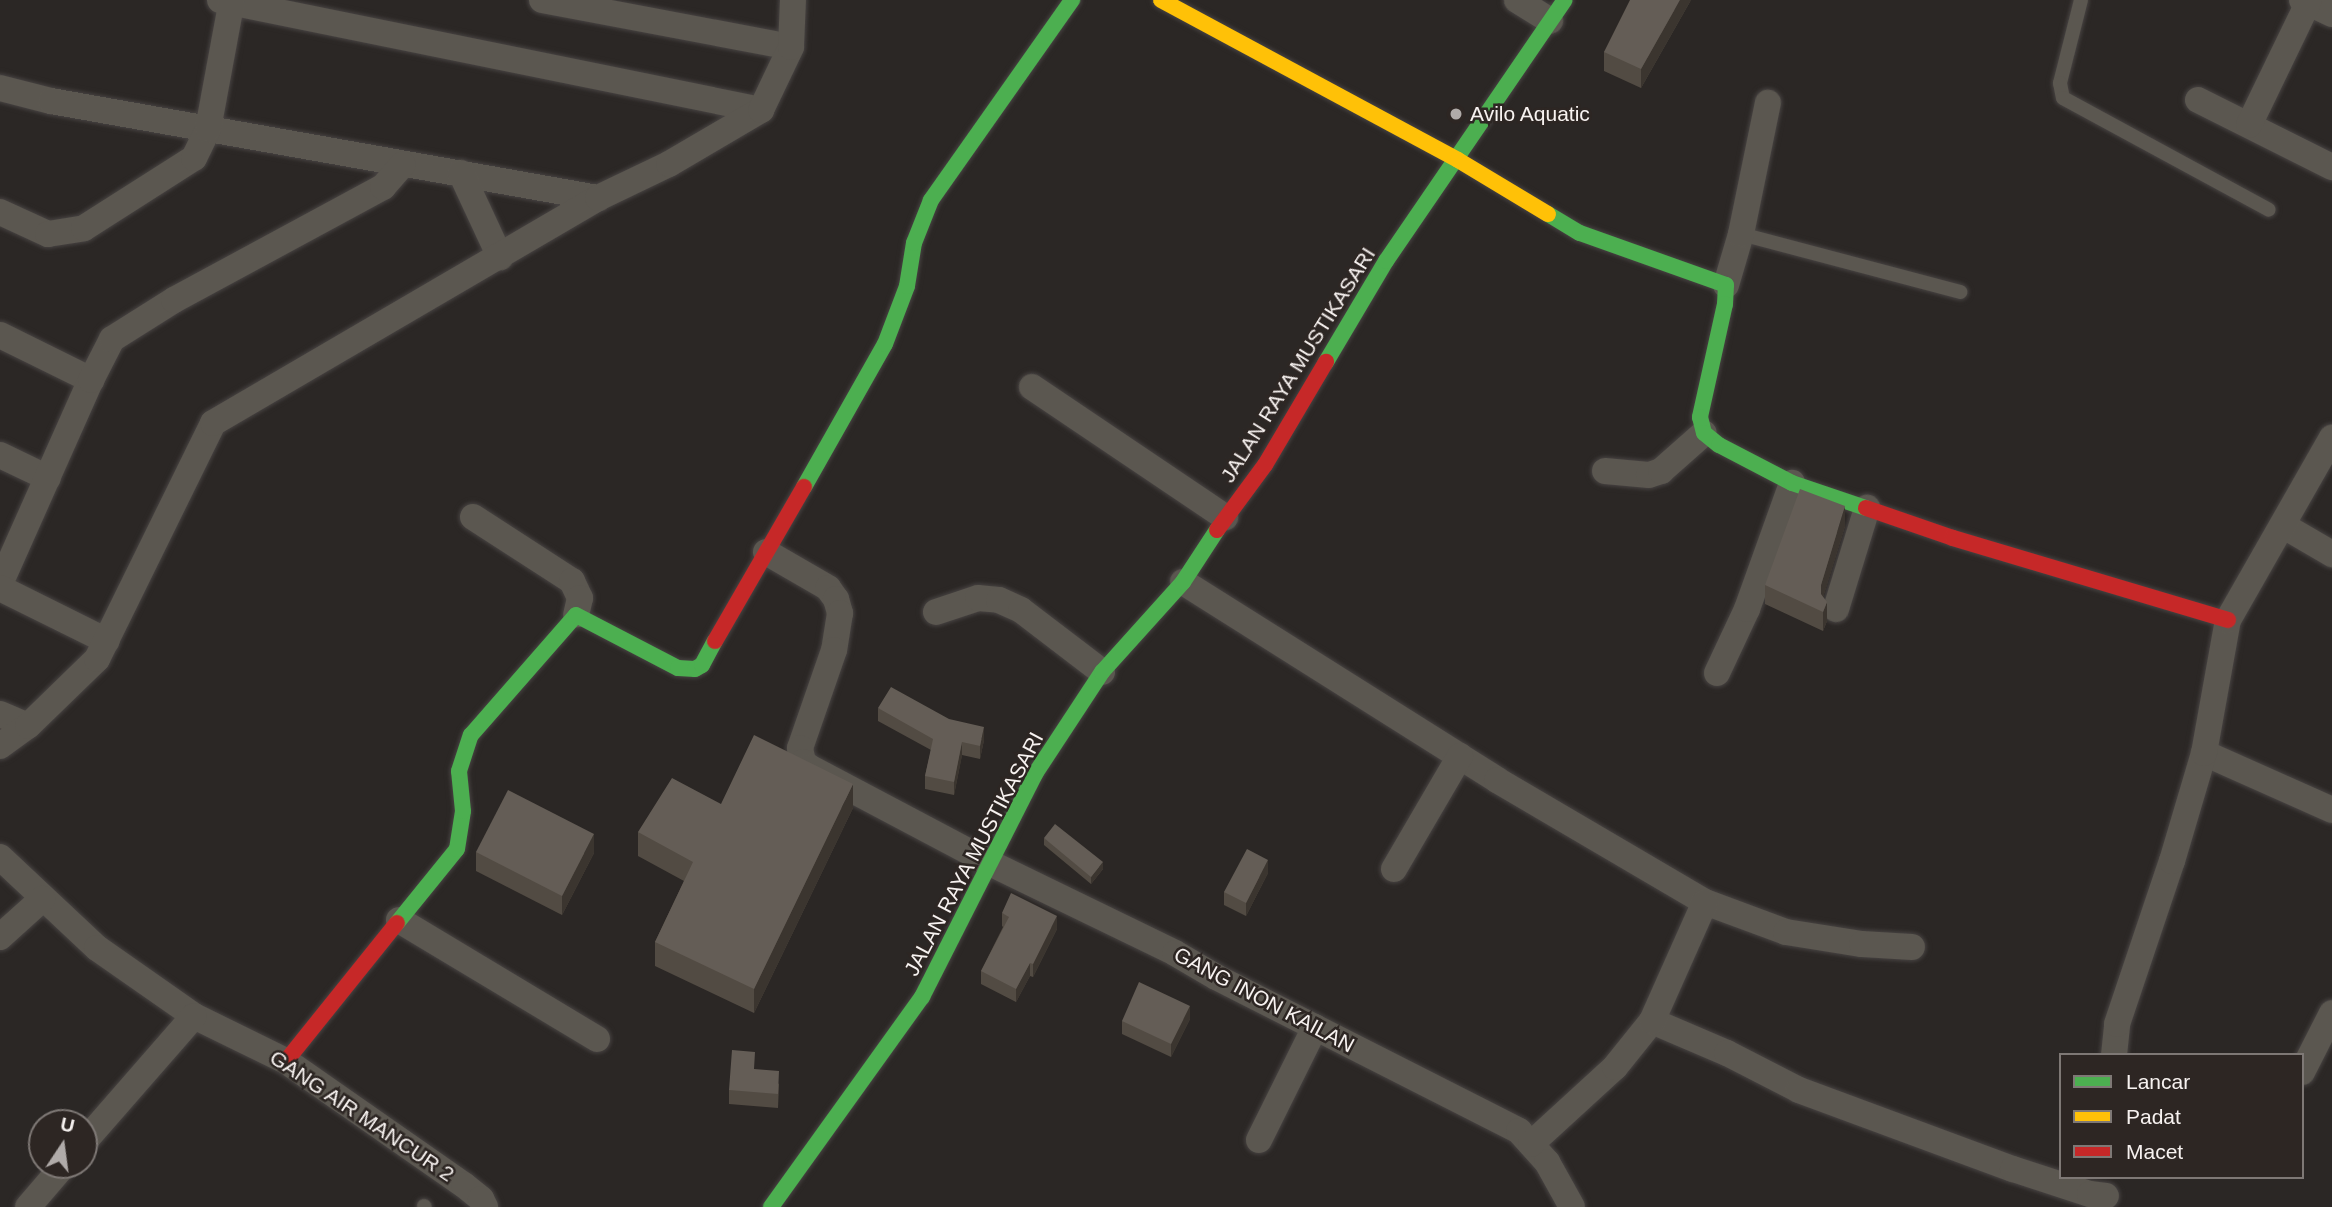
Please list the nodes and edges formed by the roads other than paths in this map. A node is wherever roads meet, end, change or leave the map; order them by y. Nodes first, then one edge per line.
1 (542, 0) edge
2 (793, 0) edge
3 (1072, 0) edge
4 (1161, 0) edge
5 (1517, 0) edge
6 (1565, 0) edge
7 (2081, 0) edge
8 (228, 1) edge
9 (2305, 1) edge
10 (2332, 14) edge
11 (1550, 22) junction
12 (791, 47) junction
13 (0, 88) edge
14 (2198, 100) dead end
15 (1768, 103) dead end
16 (761, 110) junction
17 (2249, 125) junction
18 (208, 129) junction
19 (1458, 160) junction
20 (402, 164) junction
21 (2332, 167) edge
22 (461, 173) junction
23 (597, 198) junction
24 (2269, 210) dead end
25 (0, 212) edge
26 (1741, 234) junction
27 (500, 257) junction
28 (1726, 285) junction
29 (1960, 292) dead end
30 (0, 335) edge
31 (90, 380) junction
32 (1032, 387) dead end
33 (1704, 433) junction
34 (2332, 438) edge
35 (0, 455) edge
36 (1605, 471) dead end
37 (48, 478) junction
38 (1792, 483) junction
39 (1867, 508) junction
40 (473, 517) dead end
41 (1225, 517) junction
42 (2284, 526) junction
43 (766, 552) junction
44 (2332, 554) edge
45 (1183, 582) junction
46 (0, 586) edge
47 (1836, 609) dead end
48 (936, 612) dead end
49 (576, 615) junction
50 (2228, 620) junction
51 (107, 641) junction
52 (1102, 672) junction
53 (1717, 673) dead end
54 (0, 714) edge
55 (28, 726) junction
56 (0, 746) edge
57 (2204, 753) junction
58 (1460, 757) junction
59 (2332, 810) edge
60 (0, 857) edge
61 (992, 864) junction
62 (1394, 869) dead end
63 (42, 899) junction
64 (1705, 902) junction
65 (399, 920) junction
66 (0, 937) edge
67 (1912, 947) dead end
68 (194, 1016) junction
69 (1652, 1021) junction
70 (1315, 1027) junction
71 (2328, 1031) edge
72 (597, 1039) dead end
73 (2114, 1053) edge
74 (286, 1061) junction
75 (2304, 1069) edge
76 (98, 1126) edge
77 (1259, 1140) dead end
78 (1531, 1144) junction
79 (52, 1179) edge
80 (2098, 1196) edge
81 (28, 1207) edge
82 (485, 1207) edge
83 (771, 1207) edge
84 (1572, 1207) edge

1 - 12 street
2 - 12 street
3 - 43 street
4 - 19 street
5 - 11 street
6 - 11 street, JALAN RAYA MUSTIKASARI
7 - 24 lane
8 - 16 street
8 - 18 street
9 - 10 street
9 - 17 street
11 - 19 street, JALAN RAYA MUSTIKASARI
12 - 16 street
13 - 18 street
14 - 17 street
15 - 26 street
16 - 23 street
17 - 21 street
18 - 20 street
18 - 25 street
19 - 28 street
19 - 41 street, JALAN RAYA MUSTIKASARI
20 - 22 street
20 - 31 street
22 - 23 street
22 - 27 street
23 - 27 street
26 - 28 street
26 - 29 lane
27 - 51 street
28 - 33 street
30 - 31 street
31 - 37 street
32 - 41 street
33 - 36 street
33 - 38 street
34 - 42 street
35 - 37 street
37 - 46 street
38 - 39 street
38 - 53 street
39 - 47 street
39 - 50 street
40 - 49 street
41 - 45 street, JALAN RAYA MUSTIKASARI
42 - 44 street
42 - 50 street
43 - 49 street
43 - 61 street, GANG INON KAILAN
45 - 52 street, JALAN RAYA MUSTIKASARI
45 - 58 street
46 - 51 street
48 - 52 street
49 - 65 street
50 - 57 street
51 - 55 street
52 - 61 street, JALAN RAYA MUSTIKASARI
54 - 55 street
55 - 56 street
57 - 59 street
57 - 73 street
58 - 62 street
58 - 64 street
60 - 63 street, GANG AIR MANCUR 2
61 - 70 street, GANG INON KAILAN
61 - 83 street, JALAN RAYA MUSTIKASARI
63 - 66 street
63 - 68 street, GANG AIR MANCUR 2
64 - 67 street
64 - 69 street
65 - 72 street
65 - 74 street
68 - 74 street, GANG AIR MANCUR 2
68 - 76 street
69 - 78 street
69 - 80 street
70 - 77 street
70 - 78 street, GANG INON KAILAN
71 - 75 street
74 - 82 street, GANG AIR MANCUR 2
78 - 84 street, GANG INON KAILAN
79 - 81 street

